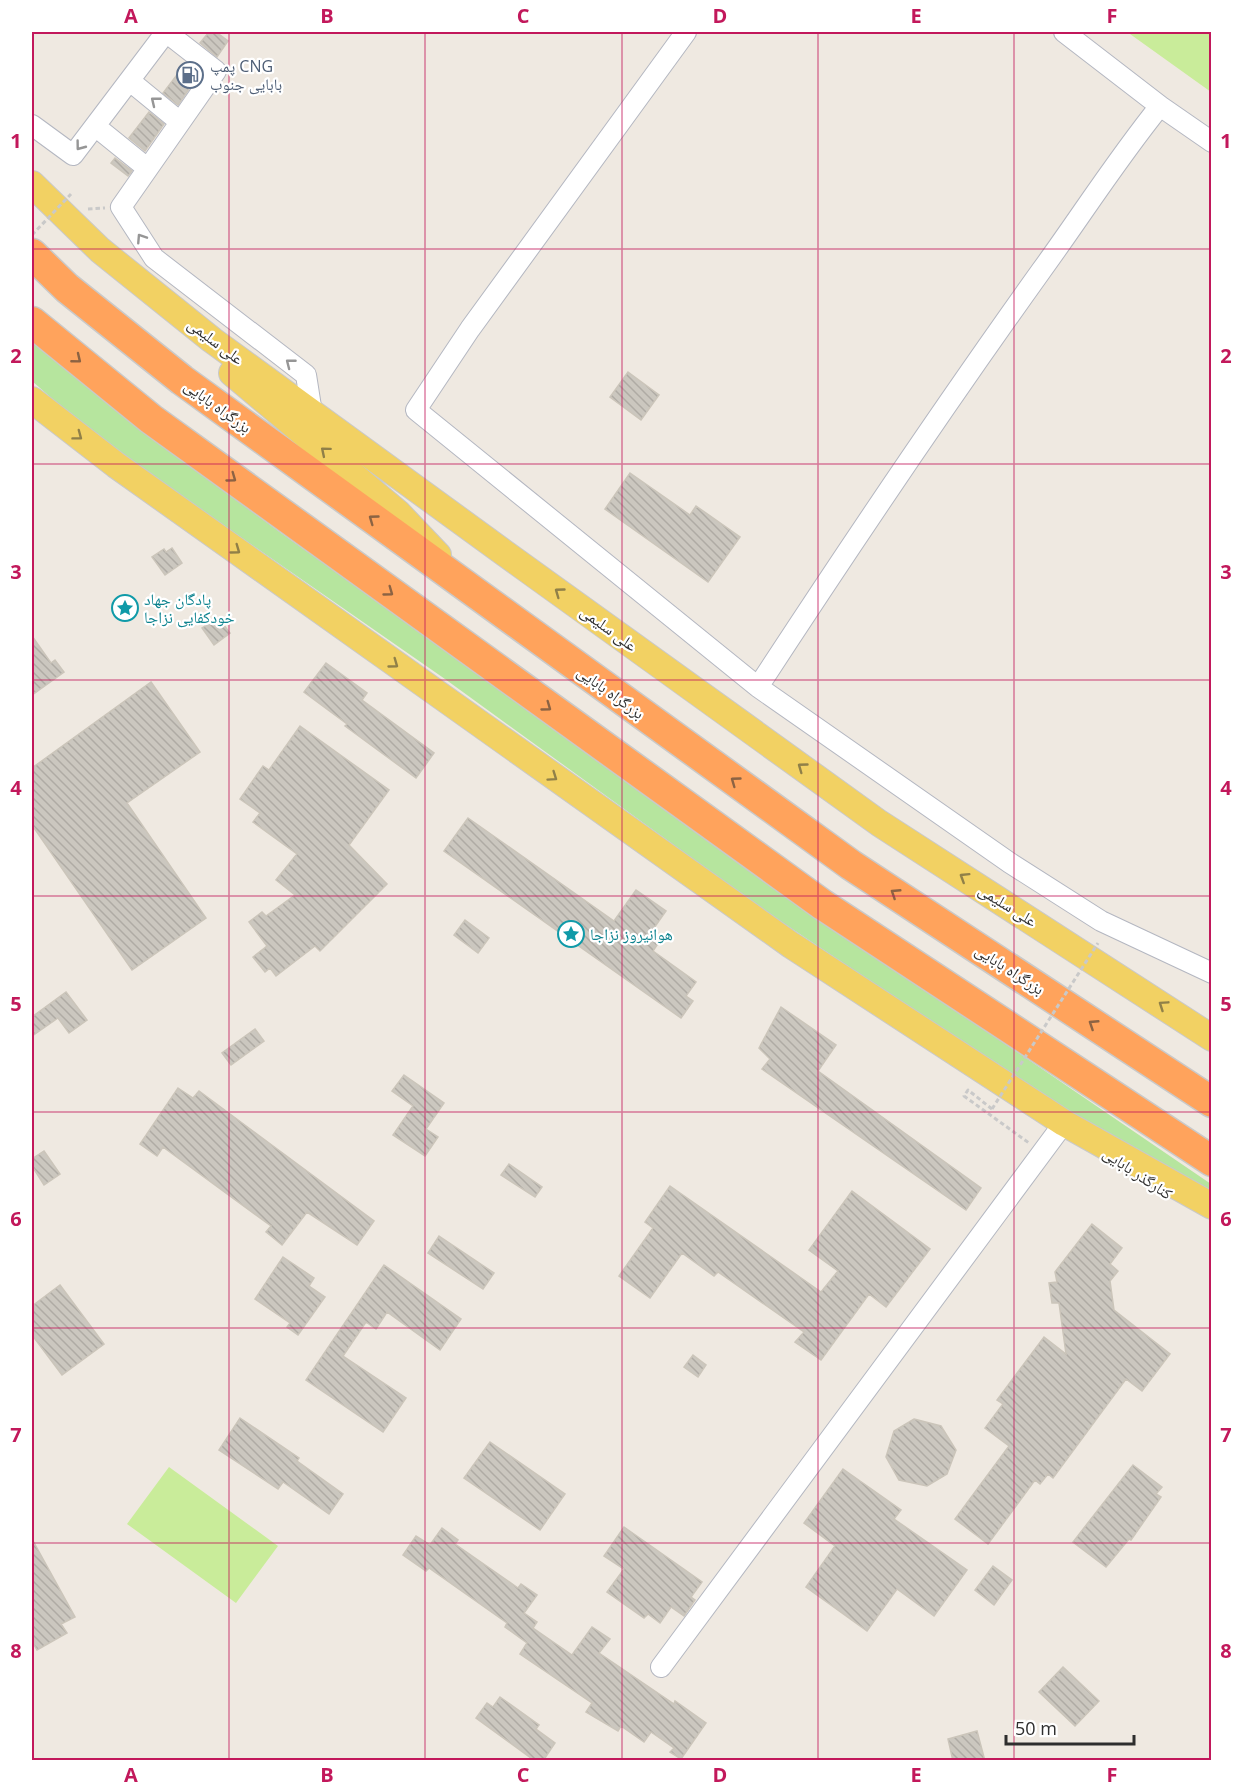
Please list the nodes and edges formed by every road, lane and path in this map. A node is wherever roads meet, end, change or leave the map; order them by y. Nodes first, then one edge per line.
1 (686, 32) edge
2 (1064, 32) edge
3 (130, 81) junction
4 (1160, 106) junction
5 (180, 122) junction
6 (32, 125) edge
7 (95, 126) junction
8 (1212, 142) edge
9 (147, 168) junction
10 (32, 184) edge
11 (71, 194) dead end
12 (32, 235) edge
13 (100, 250) junction
14 (32, 254) edge
15 (32, 322) edge
16 (32, 400) edge
17 (312, 413) junction
18 (473, 593) junction
19 (758, 687) junction
20 (1098, 943) dead end
21 (1212, 973) edge
22 (1212, 1038) edge
23 (1212, 1102) edge
24 (1064, 1123) junction
25 (1042, 1152) junction
26 (1212, 1161) edge
27 (1212, 1206) edge
28 (1212, 1223) edge
29 (662, 1667) dead end

1 - 19 street
2 - 4 street
5 -> 3 street
3 - 5 street
3 - 7 street
4 - 8 street
4 - 19 street
5 - 9 street
7 -> 6 street
7 - 9 street
17 -> 9 street
10 - 13 main road, علی سلیمی
11 - 12 path, bridge
13 - 17 main road, علی سلیمی
18 -> 13 main road
18 -> 14 highway, بزرگراه بابایی
15 -> 26 highway
16 -> 24 main road
22 -> 17 main road, علی سلیمی
23 -> 18 highway, بزرگراه بابایی
19 - 21 street
20 - 25 path, bridge
24 - 25 street
24 - 27 main road
24 - 28 main road, کنارگذر بابایی
25 - 29 street

